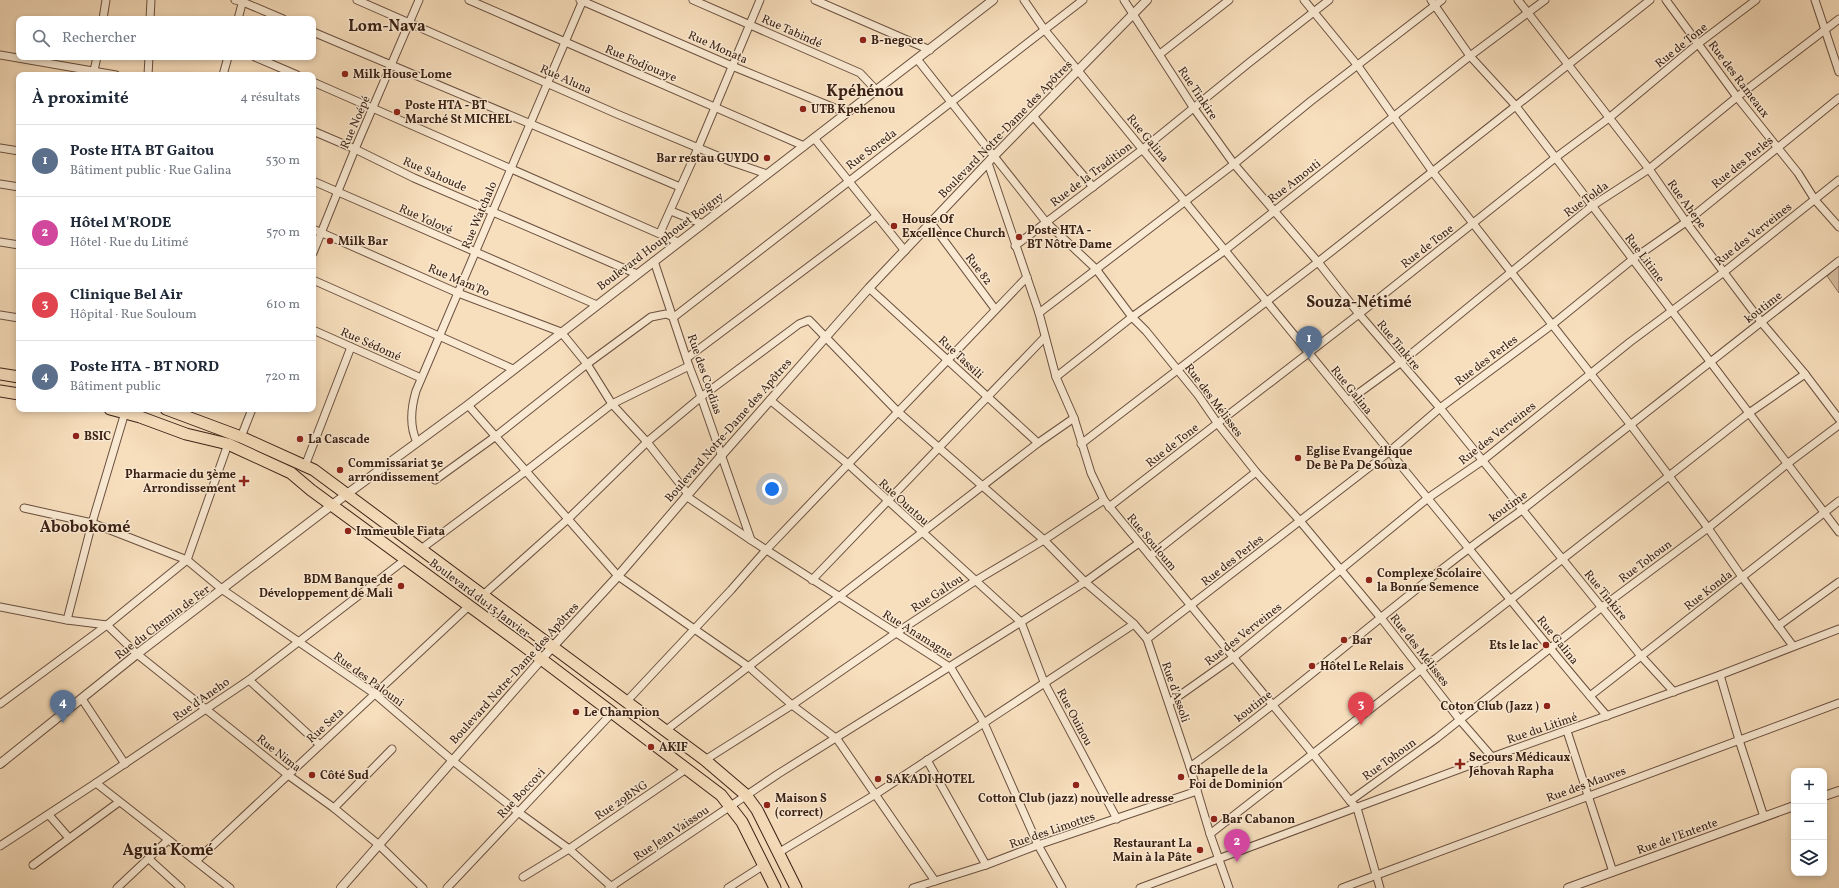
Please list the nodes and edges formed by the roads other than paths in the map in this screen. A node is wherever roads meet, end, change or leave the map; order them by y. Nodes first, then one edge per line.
1 (106, 0) edge
2 (151, 0) edge
3 (235, 0) edge
4 (357, 0) edge
5 (419, 0) edge
6 (469, 0) edge
7 (582, 0) edge
8 (693, 0) edge
9 (760, 0) edge
10 (815, 0) edge
11 (993, 0) edge
12 (1024, 0) edge
13 (1083, 0) edge
14 (1124, 0) edge
15 (1147, 0) edge
16 (1229, 0) edge
17 (1304, 0) edge
18 (1330, 0) edge
19 (1442, 0) edge
20 (1518, 0) edge
21 (1545, 0) edge
22 (1650, 0) edge
23 (1666, 0) edge
24 (1756, 0) edge
25 (1815, 0) edge
26 (243, 1) edge
27 (1433, 3) edge
28 (1313, 12) junction
29 (1529, 13) junction
30 (1133, 14) junction
31 (103, 16) edge
32 (150, 16) edge
33 (239, 16) edge
34 (276, 16) edge
35 (1839, 19) edge
36 (409, 23) junction
37 (750, 25) junction
38 (1044, 29) junction
39 (1826, 29) junction
40 (316, 33) edge
41 (565, 42) junction
42 (1699, 43) junction
43 (930, 50) junction
44 (1160, 54) junction
45 (0, 55) edge
46 (1470, 56) junction
47 (16, 58) edge
48 (917, 59) junction
49 (26, 60) edge
50 (96, 60) edge
51 (149, 60) edge
52 (227, 60) edge
53 (262, 60) edge
54 (392, 66) junction
55 (732, 66) junction
56 (1358, 66) junction
57 (1569, 66) junction
58 (1078, 70) junction
59 (89, 72) edge
60 (94, 72) edge
61 (148, 72) edge
62 (224, 72) edge
63 (290, 72) edge
64 (1839, 72) edge
65 (316, 83) edge
66 (548, 83) junction
67 (877, 91) junction
68 (1737, 97) junction
69 (1839, 98) edge
70 (951, 102) junction
71 (1515, 105) junction
72 (715, 107) junction
73 (1193, 107) junction
74 (374, 108) junction
75 (847, 113) junction
76 (1033, 116) junction
77 (1394, 116) junction
78 (1609, 118) junction
79 (530, 123) junction
80 (316, 132) edge
81 (814, 138) junction
82 (804, 146) junction
83 (1778, 146) junction
84 (0, 148) edge
85 (698, 148) junction
86 (355, 149) junction
87 (1143, 149) junction
88 (16, 151) edge
89 (994, 156) junction
90 (1555, 158) junction
91 (988, 163) junction
92 (1234, 164) junction
93 (511, 168) junction
94 (1649, 169) junction
95 (1432, 171) junction
96 (767, 174) junction
97 (1839, 180) edge
98 (848, 181) junction
99 (316, 182) edge
100 (0, 184) edge
101 (16, 187) edge
102 (680, 187) junction
103 (1092, 187) junction
104 (337, 192) junction
105 (1186, 200) junction
106 (1815, 200) junction
107 (1592, 206) junction
108 (492, 210) junction
109 (671, 211) junction
110 (1275, 211) junction
111 (876, 216) junction
112 (1046, 222) junction
113 (1686, 222) junction
114 (931, 223) junction
115 (703, 224) junction
116 (1474, 224) junction
117 (1839, 227) edge
118 (316, 230) edge
119 (321, 232) junction
120 (660, 233) junction
121 (0, 242) edge
122 (678, 242) junction
123 (16, 245) edge
124 (316, 245) edge
125 (1016, 246) junction
126 (904, 251) junction
127 (1224, 251) junction
128 (475, 252) junction
129 (1632, 259) junction
130 (654, 261) junction
131 (1318, 262) junction
132 (1839, 262) edge
133 (1096, 269) junction
134 (1511, 272) junction
135 (1724, 272) junction
136 (636, 274) junction
137 (1027, 277) junction
138 (316, 281) edge
139 (869, 288) junction
140 (458, 293) junction
141 (1267, 300) junction
142 (596, 305) junction
143 (995, 309) junction
144 (1671, 311) junction
145 (1039, 313) junction
146 (1359, 314) junction
147 (0, 315) edge
148 (674, 317) junction
149 (1132, 317) junction
150 (16, 318) edge
151 (1762, 323) junction
152 (1553, 324) junction
153 (316, 331) edge
154 (561, 332) junction
155 (440, 337) junction
156 (826, 338) junction
157 (1044, 338) junction
158 (351, 347) junction
159 (1308, 353) junction
160 (687, 358) junction
161 (948, 360) junction
162 (1710, 361) junction
163 (1400, 363) junction
164 (587, 364) junction
165 (689, 366) junction
166 (513, 369) junction
167 (1177, 370) junction
168 (0, 374) edge
169 (1591, 374) junction
170 (1805, 374) junction
171 (16, 377) edge
172 (1056, 377) junction
173 (421, 378) junction
174 (0, 391) edge
175 (16, 394) edge
176 (701, 397) junction
177 (989, 397) junction
178 (770, 400) junction
179 (1348, 401) junction
180 (612, 404) junction
181 (468, 405) junction
182 (1440, 408) junction
183 (897, 411) junction
184 (125, 412) edge
185 (128, 412) edge
186 (174, 412) edge
187 (251, 412) edge
188 (1749, 413) junction
189 (1074, 418) junction
190 (1839, 419) edge
191 (1218, 424) junction
192 (1630, 424) junction
193 (1839, 425) edge
194 (496, 436) junction
195 (241, 437) junction
196 (417, 442) junction
197 (648, 442) junction
198 (1038, 443) junction
199 (228, 444) junction
200 (1081, 444) junction
201 (939, 448) junction
202 (1390, 452) junction
203 (720, 456) junction
204 (1482, 460) junction
205 (848, 464) junction
206 (1787, 464) junction
207 (305, 466) junction
208 (526, 471) junction
209 (1256, 472) junction
210 (1669, 476) junction
211 (434, 480) dead end
212 (983, 486) junction
213 (687, 495) junction
214 (1428, 498) junction
215 (339, 500) junction
216 (1104, 500) junction
217 (1839, 501) edge
218 (888, 502) junction
219 (1109, 507) junction
220 (24, 508) dead end
221 (1522, 510) junction
222 (1824, 513) junction
223 (568, 518) junction
224 (1300, 521) junction
225 (92, 523) junction
226 (1708, 528) junction
227 (1839, 532) edge
228 (922, 533) junction
229 (751, 540) junction
230 (1044, 540) junction
231 (1139, 543) junction
232 (1469, 547) junction
233 (421, 549) junction
234 (766, 550) junction
235 (1150, 556) junction
236 (406, 559) junction
237 (1564, 559) junction
238 (186, 560) junction
239 (1341, 570) junction
240 (618, 576) junction
241 (1742, 577) junction
242 (812, 580) junction
243 (975, 581) junction
244 (1085, 582) junction
245 (1839, 582) edge
246 (223, 590) junction
247 (483, 595) junction
248 (839, 597) junction
249 (1511, 598) junction
250 (469, 606) junction
251 (1191, 606) junction
252 (0, 607) edge
253 (1602, 607) junction
254 (1381, 618) junction
255 (68, 620) junction
256 (1021, 622) junction
257 (1134, 624) junction
258 (107, 625) junction
259 (1778, 626) junction
260 (693, 629) junction
261 (1839, 629) edge
262 (896, 633) junction
263 (1147, 639) junction
264 (298, 642) junction
265 (553, 646) junction
266 (1793, 646) junction
267 (1550, 649) junction
268 (137, 654) junction
269 (1641, 656) junction
270 (1234, 657) junction
271 (542, 660) junction
272 (750, 667) junction
273 (951, 668) junction
274 (1422, 670) junction
275 (1720, 675) junction
276 (249, 680) junction
277 (1044, 682) junction
278 (1674, 692) junction
279 (375, 694) junction
280 (1590, 696) junction
281 (82, 699) junction
282 (626, 702) junction
283 (1169, 703) junction
284 (1839, 703) edge
285 (0, 704) edge
286 (792, 705) junction
287 (1273, 705) junction
288 (206, 709) junction
289 (612, 713) junction
290 (1607, 716) junction
291 (1460, 720) junction
292 (984, 723) junction
293 (665, 731) junction
294 (1567, 731) junction
295 (837, 738) junction
296 (1739, 740) junction
297 (320, 745) junction
298 (392, 750) dead end
299 (1313, 754) junction
300 (1492, 757) junction
301 (453, 760) junction
302 (705, 760) junction
303 (927, 760) junction
304 (0, 764) edge
305 (125, 764) junction
306 (1190, 767) junction
307 (686, 769) junction
308 (288, 775) junction
309 (96, 784) junction
310 (1839, 790) edge
311 (1197, 791) junction
312 (876, 794) junction
313 (1588, 795) junction
314 (1827, 795) edge
315 (746, 796) junction
316 (119, 802) junction
317 (1350, 802) junction
318 (730, 806) junction
319 (1791, 807) edge
320 (334, 808) junction
321 (1357, 808) junction
322 (518, 812) junction
323 (49, 815) junction
324 (1764, 817) junction
325 (1117, 819) junction
326 (1210, 834) junction
327 (69, 838) junction
328 (168, 840) junction
329 (379, 845) junction
330 (1038, 845) junction
331 (0, 846) edge
332 (569, 849) junction
333 (778, 853) junction
334 (149, 858) junction
335 (1219, 858) junction
336 (196, 861) junction
337 (32, 865) dead end
338 (764, 865) junction
339 (986, 865) junction
340 (1613, 872) junction
341 (1376, 876) junction
342 (523, 877) dead end
343 (935, 881) junction
344 (611, 887) edge
345 (117, 888) edge
346 (181, 888) edge
347 (230, 888) edge
348 (341, 888) edge
349 (422, 888) edge
350 (447, 888) edge
351 (728, 888) edge
352 (775, 888) edge
353 (796, 888) edge
354 (913, 888) edge
355 (1062, 888) edge
356 (1140, 888) edge
357 (1229, 888) edge
358 (1342, 888) edge
359 (1380, 888) edge
360 (1568, 888) edge

1 - 31 street
2 - 32 street
3 - 26 street
4 - 36 street, Rue Aluna
5 - 36 street, Rue Noépé
6 - 41 street, Rue Fodjouaye
7 - 41 street, Rue Watchalo
7 - 55 street, Rue Monata
8 - 37 street, Rue Tabindé
9 - 37 street
10 - 43 street
11 - 43 street, Boulevard Houphouet Boigny
12 - 38 street, Rue Galina
13 - 38 street, Rue Soreda
14 - 30 street, Rue Tinkire
15 - 30 street, Boulevard Notre-Dame des Apôtres
16 - 44 street
17 - 28 street
18 - 28 street, Rue de la Tradition
19 - 27 street
20 - 29 street, Rue Ahepe
21 - 29 street, Rue Amouti
22 - 57 street
23 - 42 street, Rue des Rameaux
24 - 42 street, Rue de Tone
25 - 39 street
26 - 33 street
26 - 34 street
27 - 46 street, Rue Litime
27 - 56 street
28 - 56 street
28 - 73 street, Rue de la Tradition
29 - 46 street, Rue Amouti
29 - 57 street, Rue Ahepe
30 - 44 street, Rue Tinkire
30 - 58 street, Boulevard Notre-Dame des Apôtres
35 - 39 street, Rue Tolda
36 - 54 street, Rue Noépé
36 - 66 street, Rue Aluna
37 - 55 street
37 - 67 street, Rue Tabindé
38 - 58 street, Rue Galina
38 - 70 street, Rue Soreda
39 - 64 street
39 - 68 street, Rue Tolda
40 - 54 street
41 - 66 street, Rue Watchalo
41 - 72 street, Rue Fodjouaye
42 - 68 street, Rue des Rameaux
42 - 78 street, Rue de Tone
43 - 48 street, Boulevard Houphouet Boigny
44 - 73 street, Rue Tinkire
45 - 47 street
46 - 71 street, Rue Litime
46 - 77 street, Rue Amouti
48 - 67 street, Boulevard Houphouet Boigny
48 - 70 street, Rue des Mélisses
49 - 59 street
50 - 60 street
51 - 61 street
52 - 62 street
53 - 63 street
54 - 74 street, Rue Noépé
54 - 79 street
55 - 72 street
55 - 75 street, Rue Monata
56 - 77 street
56 - 92 street
57 - 71 street
57 - 78 street, Rue Ahepe
58 - 76 street, Boulevard Notre-Dame des Apôtres
58 - 87 street, Rue Galina
65 - 74 street
66 - 79 street, Rue Watchalo
66 - 85 street, Rue Aluna
67 - 75 street, Boulevard Houphouet Boigny
68 - 83 street, Rue des Rameaux
68 - 94 street, Rue Tolda
69 - 83 street, Rue des Perles
70 - 89 street, Rue des Mélisses
70 - 98 street, Rue Soreda
71 - 90 street, Rue Litime
71 - 95 street
72 - 82 street, Rue Fodjouaye
72 - 85 street
73 - 87 street, Rue de la Tradition
73 - 92 street, Rue Tinkire
74 - 86 street, Rue Noépé
74 - 93 street
75 - 81 street, Boulevard Houphouet Boigny
76 - 89 street, Boulevard Notre-Dame des Apôtres
76 - 103 street
77 - 95 street
77 - 110 street, Rue Amouti
78 - 90 street, Rue de Tone
78 - 94 street, Rue Ahepe
79 - 93 street, Rue Watchalo
79 - 102 street
80 - 86 street, Rue Sahoude
81 - 82 street, Boulevard Houphouet Boigny
81 - 98 street
82 - 96 street, Boulevard Houphouet Boigny
83 - 106 street, Rue des Rameaux
83 - 113 street, Rue des Perles
84 - 88 street
85 - 96 street, Rue Aluna
85 - 102 street
86 - 104 street, Rue Noépé
86 - 108 street, Rue Sahoude
87 - 103 street, Rue de la Tradition
87 - 105 street, Rue Galina
89 - 91 street, Boulevard Notre-Dame des Apôtres
89 - 112 street, Rue des Mélisses
90 - 107 street, Rue Litime
90 - 116 street, Rue de Tone
91 - 114 street, Boulevard Notre-Dame des Apôtres
91 - 125 street, Rue Souloum
92 - 105 street
92 - 110 street, Rue Tinkire
93 - 108 street, Rue Watchalo
93 - 120 street
94 - 107 street, Rue Tolda
94 - 113 street, Rue Ahepe
95 - 116 street
95 - 131 street
96 - 115 street, Boulevard Houphouet Boigny
97 - 106 street, Rue des Verveines
98 - 111 street
98 - 148 street, Rue Soreda
99 - 104 street, Rue Yolové
100 - 101 street
102 - 109 street
103 - 112 street, Rue de la Tradition
104 - 119 street, Rue Noépé
104 - 128 street, Rue Yolové
105 - 127 street, Rue Galina
105 - 133 street
106 - 117 street, Rue des Rameaux
106 - 135 street, Rue des Verveines
107 - 129 street, Rue Litime
107 - 134 street, Rue Tolda
108 - 128 street, Rue Watchalo
108 - 136 street, Rue Sahoude
109 - 115 street
109 - 120 street
110 - 127 street, Rue Amouti
110 - 131 street, Rue Tinkire
111 - 126 street
111 - 160 street
112 - 125 street, Rue de la Tradition
112 - 133 street, Rue des Mélisses
113 - 129 street, Rue des Perles
113 - 135 street, Rue Ahepe
114 - 126 street, Boulevard Notre-Dame des Apôtres
114 - 143 street, Rue 82
115 - 122 street, Boulevard Houphouet Boigny
116 - 134 street
116 - 146 street, Rue de Tone
118 - 119 street, Rue Mam'Po
119 - 124 street, Rue Noépé
119 - 140 street, Rue Mam'Po
120 - 122 street
121 - 123 street
122 - 130 street, Boulevard Houphouet Boigny
125 - 137 street, Rue Souloum
126 - 139 street, Boulevard Notre-Dame des Apôtres
127 - 141 street, Rue Galina
127 - 149 street, Rue Amouti
128 - 140 street, Rue Watchalo
128 - 142 street, Rue Yolové
129 - 144 street, Rue Litime
129 - 152 street, Rue des Perles
130 - 136 street, Boulevard Houphouet Boigny
130 - 148 street, Rue des Cordias
131 - 141 street
131 - 146 street, Rue Tinkire
132 - 151 street, koutime
133 - 145 street
133 - 149 street, Rue des Mélisses
134 - 152 street
134 - 163 street, Rue Tolda
135 - 144 street, Rue des Verveines
135 - 151 street, Rue Ahepe
136 - 142 street, Boulevard Houphouet Boigny
137 - 143 street
137 - 145 street, Rue Souloum
138 - 155 street
139 - 156 street, Boulevard Notre-Dame des Apôtres
139 - 161 street, Rue Tassili
140 - 154 street, Rue Mam'Po
140 - 155 street, Rue Watchalo
141 - 159 street, Rue Galina
141 - 167 street
142 - 154 street, Boulevard Houphouet Boigny
143 - 161 street
144 - 162 street, Rue Litime
144 - 169 street, Rue des Verveines
145 - 157 street, Rue Souloum
146 - 159 street, Rue de Tone
146 - 163 street, Rue Tinkire
147 - 150 street
148 - 160 street, Rue des Cordias
148 - 164 street
149 - 167 street, Rue des Mélisses
149 - 172 street, Rue Amouti
151 - 162 street, koutime
151 - 170 street, Rue Ahepe
152 - 169 street
152 - 182 street, Rue des Perles
153 - 158 street, Rue Sédomé
154 - 164 street
154 - 166 street, Boulevard Houphouet Boigny
155 - 166 street
155 - 173 street, Rue Watchalo
156 - 176 street, Rue d'Assoli
156 - 178 street, Boulevard Notre-Dame des Apôtres
156 - 183 street, Rue d'Assoli
157 - 172 street, Rue Souloum
157 - 177 street
158 - 173 street, Rue Sédomé
158 - 207 street
159 - 179 street, Rue Galina
159 - 191 street, Rue de Tone
160 - 165 street, Rue des Cordias
161 - 177 street, Rue Tassili
161 - 183 street
162 - 188 street, Rue Litime
162 - 192 street, koutime
163 - 179 street, Rue Tolda
163 - 182 street, Rue Tinkire
164 - 180 street, Rue Anamagne
164 - 194 street
165 - 176 street, Rue des Cordias
165 - 180 street
166 - 181 street, Boulevard Houphouet Boigny
167 - 191 street, Rue des Mélisses
167 - 200 street
168 - 171 highway
169 - 192 street
169 - 204 street, Rue des Verveines
170 - 188 street
170 - 190 street, Rue Ahepe
172 - 189 street, Rue Souloum
173 - 196 street, Rue Watchalo
174 - 175 highway
176 - 197 street
176 - 203 street, Rue des Cordias
177 - 198 street, Rue Tassili
177 - 201 street
178 - 203 street, Boulevard Notre-Dame des Apôtres
178 - 205 street, Rue Ountou
179 - 202 street, Rue Galina
180 - 197 street, Rue Anamagne
180 - 208 street
181 - 194 street
181 - 196 street, Boulevard Houphouet Boigny
182 - 202 street, Rue des Perles
182 - 204 street, Rue Tinkire
183 - 201 street, Rue d'Assoli
183 - 205 street
184 - 225 street
185 - 199 highway, Boulevard du 13 Janvier
186 - 195 highway, Boulevard du 13 Janvier
187 - 195 street
188 - 206 street, Rue Litime
188 - 210 street
189 - 198 street
189 - 200 street, Rue Souloum
191 - 209 street, Rue des Mélisses
191 - 219 street, Rue de Tone
192 - 210 street
192 - 221 street, koutime
193 - 206 street, Rue Tohoun
194 - 208 street
194 - 211 street
195 - 207 highway, Boulevard du 13 Janvier
196 - 215 street, Boulevard Houphouet Boigny
197 - 213 street, Rue Anamagne
197 - 223 street
198 - 212 street
199 - 215 highway, Boulevard du 13 Janvier
199 - 238 street
200 - 216 street, Rue Souloum
201 - 212 street, Rue d'Assoli
201 - 218 street
202 - 214 street, Rue Galina
202 - 224 street, Rue des Perles
203 - 213 street, Boulevard Notre-Dame des Apôtres
203 - 229 street, Rue des Cordias
204 - 214 street, Rue des Verveines
204 - 221 street, Rue Tinkire
205 - 218 street, Rue Ountou
205 - 234 street
206 - 222 street, Rue Litime
206 - 226 street, Rue Tohoun
207 - 215 highway, Boulevard du 13 Janvier
208 - 223 street
208 - 233 street
209 - 224 street, Rue des Mélisses
209 - 235 street
210 - 226 street
210 - 237 street
212 - 228 street
212 - 230 street, Rue d'Assoli
213 - 229 street, Rue Anamagne
213 - 240 street, Boulevard Notre-Dame des Apôtres
214 - 232 street, Rue Galina
214 - 239 street, Rue des Verveines
215 - 233 highway, Boulevard du 13 Janvier
215 - 236 highway, Boulevard du 13 Janvier
215 - 246 street, Rue du Chemin de Fer
216 - 219 street, Rue Souloum
216 - 230 street, Rue GaÏtou
217 - 222 street, Rue Konda
218 - 228 street, Rue Ountou
218 - 242 street
219 - 231 street, Rue Souloum
220 - 225 street, Rue des Palouni
221 - 232 street, koutime
221 - 237 street, Rue Tinkire
222 - 227 street, Rue Litime
222 - 241 street, Rue Konda
223 - 240 street
223 - 247 street
224 - 239 street, Rue des Mélisses
224 - 251 street, Rue des Perles
225 - 238 street, Rue des Palouni
225 - 255 street
226 - 241 street
226 - 253 street, Rue Tohoun
228 - 243 street, Rue Ountou
228 - 248 street
229 - 234 street, Rue Anamagne
230 - 243 street, Rue GaÏtou
230 - 244 street, Rue d'Assoli
231 - 235 street, Rue Souloum
231 - 244 street, Rue Jean Vaissou
232 - 249 street, Rue Galina
232 - 254 street, koutime
233 - 247 highway, Boulevard du 13 Janvier
234 - 242 street, Rue Anamagne
234 - 260 street
235 - 251 street, Rue Souloum
236 - 250 highway, Boulevard du 13 Janvier
236 - 264 street, Rue d'Aneho
237 - 249 street
237 - 253 street, Rue Tinkire
238 - 246 street, Rue des Palouni
238 - 258 street
239 - 254 street, Rue des Mélisses
239 - 270 street, Rue des Verveines
240 - 260 street
240 - 265 street, Boulevard Notre-Dame des Apôtres
241 - 259 street
241 - 269 street, Rue Konda
242 - 248 street, Rue Anamagne
243 - 256 street, Rue Ountou
243 - 262 street, Rue GaÏtou
244 - 256 street, Rue Jean Vaissou
244 - 257 street, Rue d'Assoli
245 - 259 street
246 - 264 street, Rue des Palouni
246 - 268 street, Rue du Chemin de Fer
247 - 265 highway, Boulevard du 13 Janvier
248 - 262 street, Rue Anamagne
248 - 272 street
249 - 267 street, Rue Galina
249 - 274 street
250 - 271 highway, Boulevard du 13 Janvier
250 - 279 street, Rue Seta
251 - 263 street, Rue des Perles
251 - 270 street, Rue Souloum
252 - 255 street
253 - 267 street, Rue Tohoun
253 - 269 street, Rue Tinkire
254 - 274 street, Rue des Mélisses
254 - 287 street, koutime
255 - 258 street
256 - 273 street, Rue Jean Vaissou
256 - 277 street, Rue Ouinou
257 - 263 street, Rue d'Assoli
257 - 277 street
258 - 268 street, Rue Nima
258 - 285 street
259 - 266 street
260 - 272 street
260 - 282 street
261 - 266 street, Rue du Litimé
262 - 273 street, Rue Anamagne
262 - 286 street, Rue GaÏtou
263 - 283 street, Rue d'Assoli
264 - 276 street, Rue d'Aneho
264 - 279 street, Rue des Palouni
265 - 271 street, Boulevard Notre-Dame des Apôtres
265 - 282 highway, Boulevard du 13 Janvier
266 - 275 street, Rue du Litimé
267 - 280 street, Rue Galina
267 - 291 street, Rue Tohoun
268 - 281 street, Rue du Chemin de Fer
268 - 288 street, Rue Nima
269 - 278 street, Rue Tinkire
269 - 280 street, Rue Konda
270 - 283 street, Rue des Verveines
270 - 287 street, Rue Souloum
271 - 289 highway, Boulevard du 13 Janvier
271 - 301 street, Boulevard Notre-Dame des Apôtres
272 - 286 street
272 - 293 street
273 - 292 street, Rue Anamagne
273 - 295 street, Rue Jean Vaissou
274 - 291 street, Rue des Mélisses
274 - 299 street
275 - 278 street, Rue du Litimé
275 - 296 street
276 - 288 street, Rue d'Aneho
276 - 297 street
277 - 292 street
277 - 325 street, Rue Ouinou
278 - 290 street, Rue du Litimé
279 - 297 street, Rue Seta
279 - 301 street, Rue des Palouni
280 - 290 street, Rue Galina
281 - 304 street, Rue du Chemin de Fer
281 - 305 street
282 - 293 highway, Boulevard du 13 Janvier
283 - 306 street, Rue d'Assoli
284 - 296 street, Rue des Mauves
286 - 295 street
286 - 302 street, Rue GaÏtou
287 - 299 street, Rue Souloum
287 - 306 street, koutime
288 - 305 street, Rue d'Aneho
288 - 308 street, Rue Nima
289 - 307 highway, Boulevard du 13 Janvier
289 - 322 street, Rue Boccovi
290 - 294 street, Rue du Litimé
291 - 300 street, Rue des Mélisses
291 - 317 street, Rue Tohoun
292 - 303 street
292 - 330 street, Rue Anamagne
293 - 302 highway, Boulevard du 13 Janvier
294 - 300 street, Rue du Litimé
294 - 313 street
295 - 312 street
295 - 315 street, Rue Jean Vaissou
296 - 313 street, Rue des Mauves
296 - 324 street
297 - 308 street, Rue Seta
298 - 320 street
299 - 317 street, Rue Souloum
299 - 326 street
300 - 321 street, Rue du Litimé
301 - 322 street, Rue des Palouni
301 - 329 street, Boulevard Notre-Dame des Apôtres
302 - 315 highway, Boulevard du 13 Janvier
303 - 312 street
303 - 339 street
305 - 309 street, Rue d'Aneho
306 - 311 street, Rue d'Assoli
307 - 318 highway, Boulevard du 13 Janvier
307 - 332 street, Rue 29BNG
308 - 320 street, Rue Nima
308 - 336 street, Rue Seta
309 - 316 street
309 - 323 street, Rue d'Aneho
310 - 314 street
311 - 325 street, Rue des Limottes
311 - 326 street, Rue d'Assoli
312 - 333 street
312 - 343 street
313 - 340 street
313 - 341 street, Rue des Mauves
315 - 318 street, Rue Jean Vaissou
315 - 333 highway, Boulevard du 13 Janvier
316 - 327 street
316 - 328 street
317 - 321 street, Rue Souloum
318 - 338 highway, Boulevard du 13 Janvier
318 - 344 street, Rue Jean Vaissou
319 - 324 street, Rue de l'Entente
320 - 329 street, Rue Nima
321 - 335 street, Rue du Litimé
321 - 341 street
322 - 332 street, Rue des Palouni
322 - 350 street, Rue Boccovi
323 - 327 street
323 - 331 street, Rue d'Aneho
324 - 340 street, Rue de l'Entente
325 - 330 street, Rue des Limottes
326 - 335 street, Rue d'Assoli
327 - 337 street
328 - 334 street
328 - 336 street
329 - 348 street, Boulevard Notre-Dame des Apôtres
329 - 349 street, Rue Nima
330 - 339 street, Rue des Limottes
330 - 355 street, Rue Anamagne
332 - 342 street, Rue 29BNG
332 - 344 street, Rue des Palouni
333 - 353 highway, Boulevard du 13 Janvier
334 - 345 street
334 - 346 street
335 - 356 street, Rue du Litimé
335 - 357 street, Rue d'Assoli
336 - 347 street
338 - 351 street
338 - 352 highway, Boulevard du 13 Janvier
339 - 343 street, Rue des Limottes
340 - 360 street, Rue de l'Entente
341 - 358 street, Rue des Mauves
341 - 359 street
343 - 354 street, Rue des Limottes

